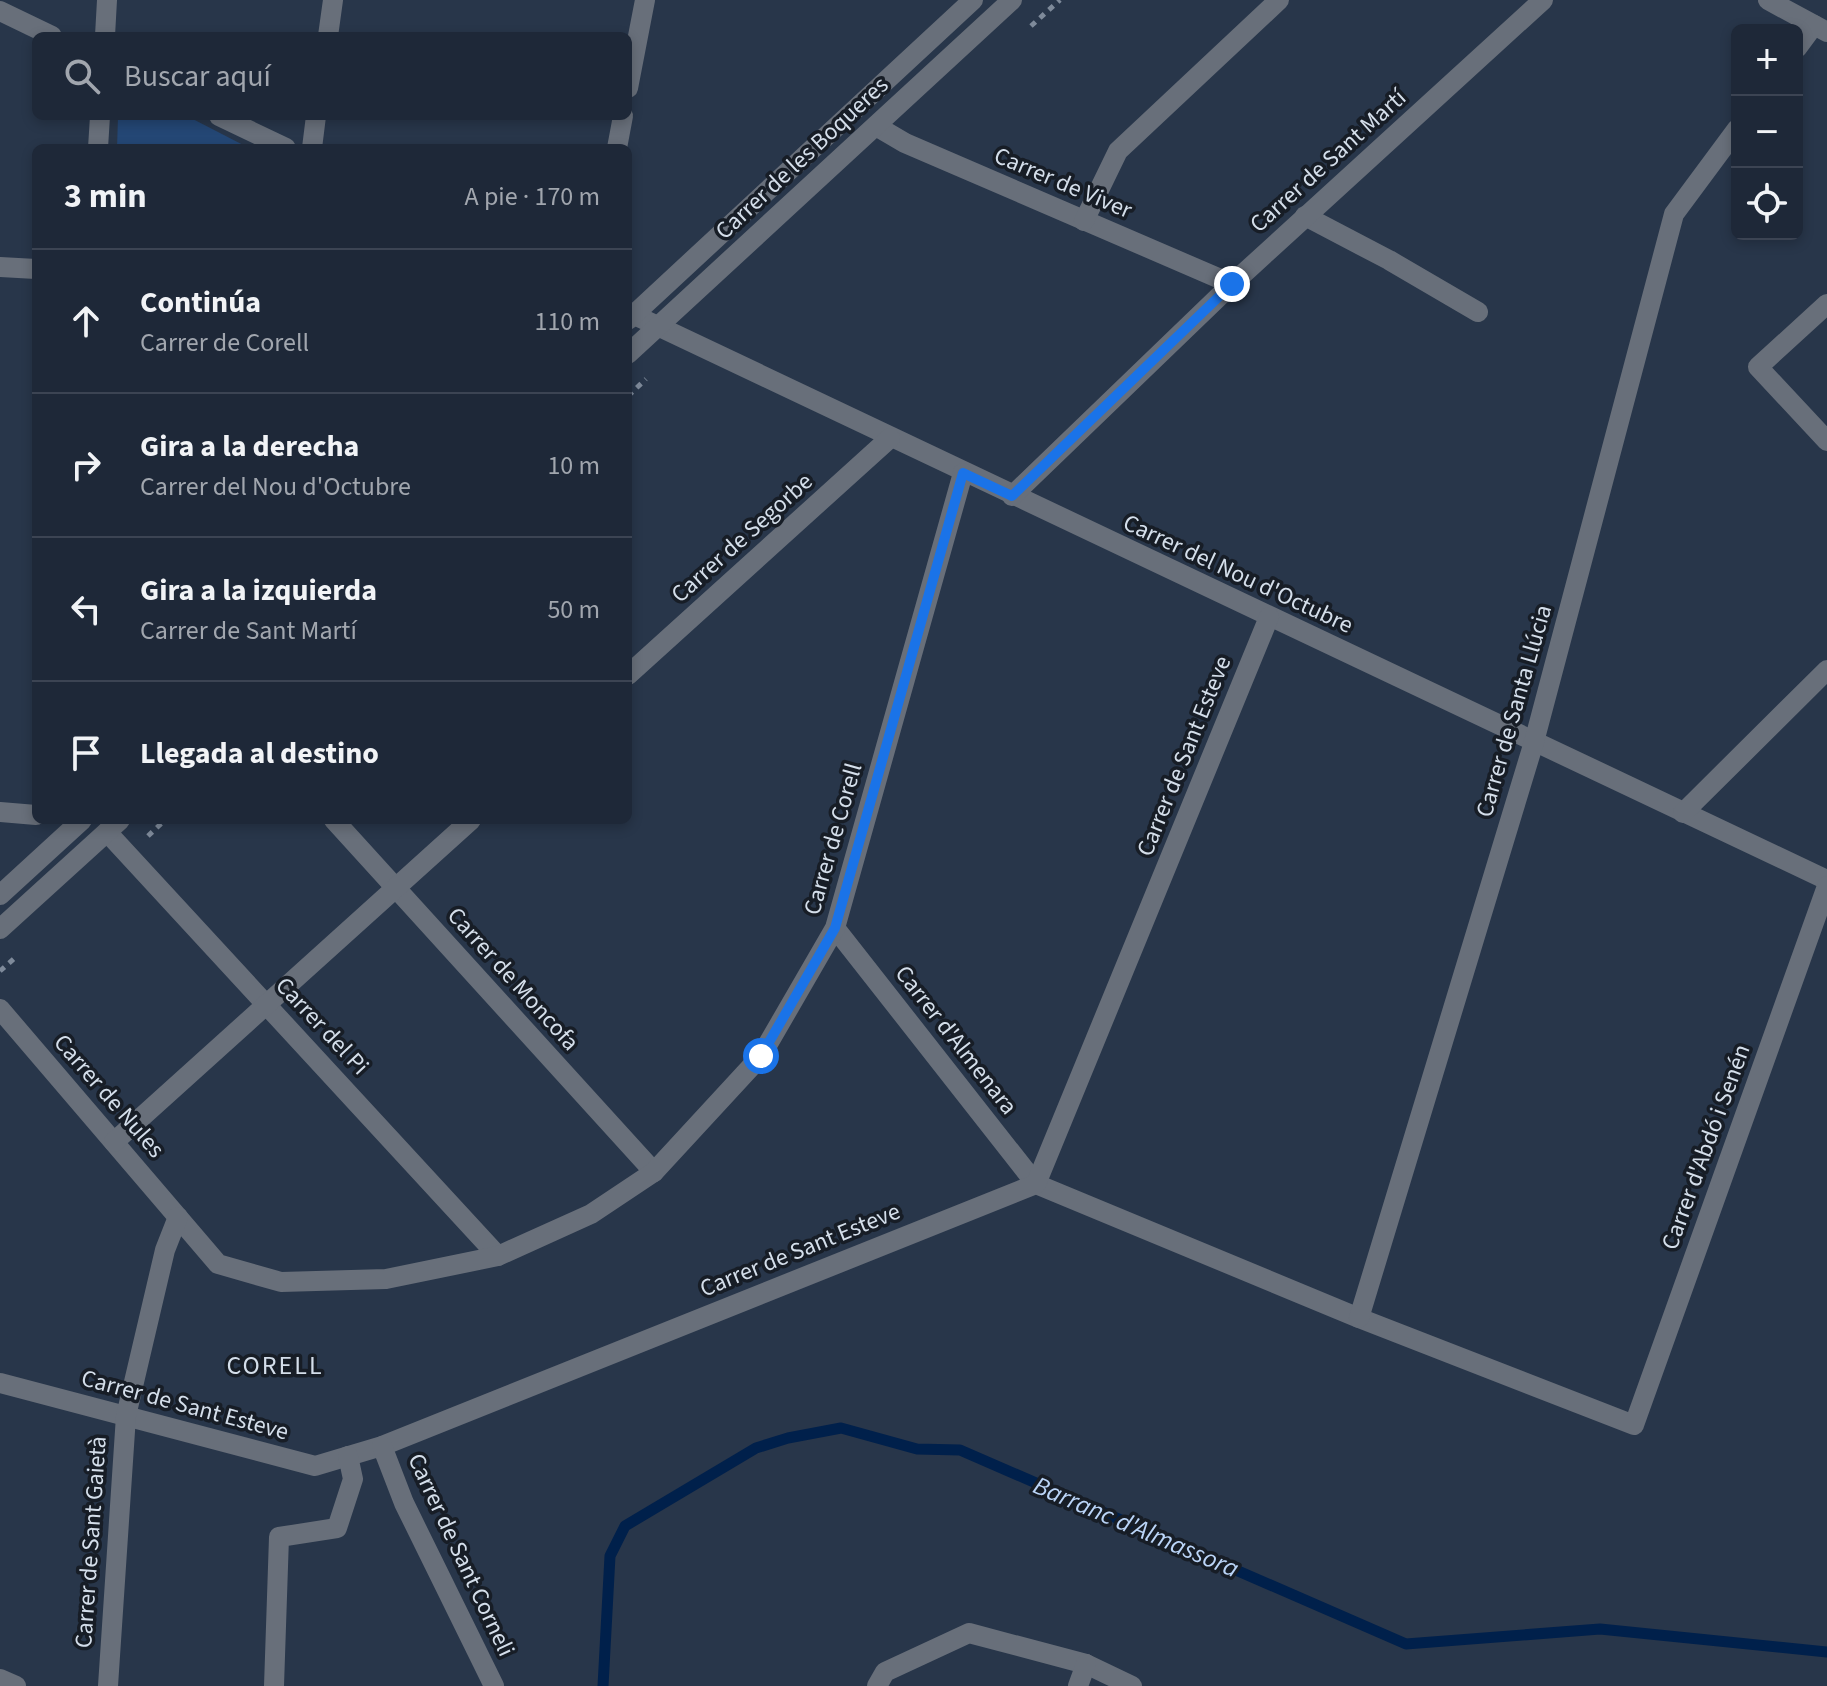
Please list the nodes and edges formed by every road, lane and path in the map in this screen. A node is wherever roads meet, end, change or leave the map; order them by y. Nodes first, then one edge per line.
1 (107, 0) edge
2 (333, 0) edge
3 (645, 0) edge
4 (973, 0) edge
5 (1012, 0) edge
6 (1279, 0) edge
7 (1543, 0) edge
8 (1768, 0) edge
9 (0, 11) edge
10 (1821, 28) edge
11 (44, 32) edge
12 (105, 32) edge
13 (329, 32) edge
14 (1803, 43) edge
15 (632, 67) edge
16 (100, 120) edge
17 (227, 120) edge
18 (316, 120) edge
19 (622, 120) edge
20 (876, 126) junction
21 (1731, 137) edge
22 (98, 144) edge
23 (278, 144) edge
24 (312, 144) edge
25 (618, 144) edge
26 (1305, 216) junction
27 (1084, 221) junction
28 (0, 267) edge
29 (32, 269) edge
30 (1232, 284) junction
31 (1827, 304) edge
32 (1478, 312) dead end
33 (632, 314) edge
34 (632, 317) edge
35 (658, 326) junction
36 (632, 350) edge
37 (890, 438) junction
38 (1827, 441) edge
39 (963, 473) junction
40 (1012, 496) junction
41 (1269, 617) junction
42 (1827, 670) edge
43 (632, 671) edge
44 (1534, 742) junction
45 (0, 812) edge
46 (1683, 813) junction
47 (32, 815) edge
48 (77, 824) edge
49 (338, 824) edge
50 (467, 824) edge
51 (113, 826) edge
52 (1827, 883) edge
53 (396, 889) junction
54 (0, 895) edge
55 (835, 928) junction
56 (0, 929) edge
57 (268, 1005) junction
58 (0, 1009) edge
59 (114, 1142) junction
60 (654, 1172) junction
61 (1036, 1184) junction
62 (178, 1217) junction
63 (498, 1256) junction
64 (1359, 1318) junction
65 (0, 1383) edge
66 (126, 1416) junction
67 (382, 1446) junction
68 (348, 1456) junction
69 (1086, 1664) junction
70 (0, 1679) edge
71 (16, 1686) edge
72 (108, 1686) edge
73 (274, 1686) edge
74 (494, 1686) edge
75 (877, 1686) edge
76 (1078, 1686) edge
77 (1132, 1686) edge

1 - 12 street
2 - 13 street
3 - 15 street
4 - 33 street, Carrer de les Boqueres
5 - 20 street, Carrer de les Boqueres
6 - 27 street
7 - 26 street, Carrer de Sant Martí
8 - 10 street
9 - 11 street
10 - 14 street
16 - 22 street
17 - 23 street
18 - 24 street
19 - 25 street
20 - 27 street, Carrer de Viver
20 - 35 street, Carrer de les Boqueres
21 - 44 street, Carrer de Santa Llúcia
26 - 30 street, Carrer de Sant Martí
26 - 32 street
27 - 30 street, Carrer de Viver
28 - 29 street
30 - 40 street, Carrer de Sant Martí
31 - 38 street
34 - 35 street, Carrer del Nou d'Octubre
35 - 36 street, Carrer de les Boqueres
35 - 37 street, Carrer del Nou d'Octubre
37 - 39 street, Carrer del Nou d'Octubre
37 - 43 street, Carrer de Segorbe
39 - 40 street, Carrer del Nou d'Octubre
39 - 55 street, Carrer de Corell
40 - 41 street, Carrer del Nou d'Octubre
41 - 44 street, Carrer del Nou d'Octubre
41 - 61 street, Carrer de Sant Esteve
42 - 46 street
44 - 46 street, Carrer del Nou d'Octubre
44 - 64 street, Carrer de Santa Llúcia
45 - 47 street
46 - 52 street, Carrer del Nou d'Octubre
48 - 54 street
49 - 53 street, Carrer de Moncofa
50 - 53 street
51 - 56 street
51 - 57 street, Carrer del Pi
52 - 64 street, Carrer d'Abdó i Senén
53 - 57 street
53 - 60 street, Carrer de Moncofa
55 - 60 street, Carrer de Corell
55 - 61 street, Carrer d'Almenara
57 - 59 street
57 - 63 street, Carrer del Pi
58 - 59 street, Carrer de Nules
59 - 62 street, Carrer de Nules
60 - 63 street, Carrer de Corell
61 - 64 street
61 - 67 street, Carrer de Sant Esteve
62 - 63 street, Carrer de Corell
62 - 66 street, Carrer de Sant Gaietà
65 - 66 street, Carrer de Sant Esteve
66 - 68 street, Carrer de Sant Esteve
66 - 72 street, Carrer de Sant Gaietà
67 - 68 street, Carrer de Sant Esteve
67 - 74 street, Carrer de Sant Corneli
68 - 73 street
69 - 75 street
69 - 76 street
69 - 77 street
70 - 71 street

